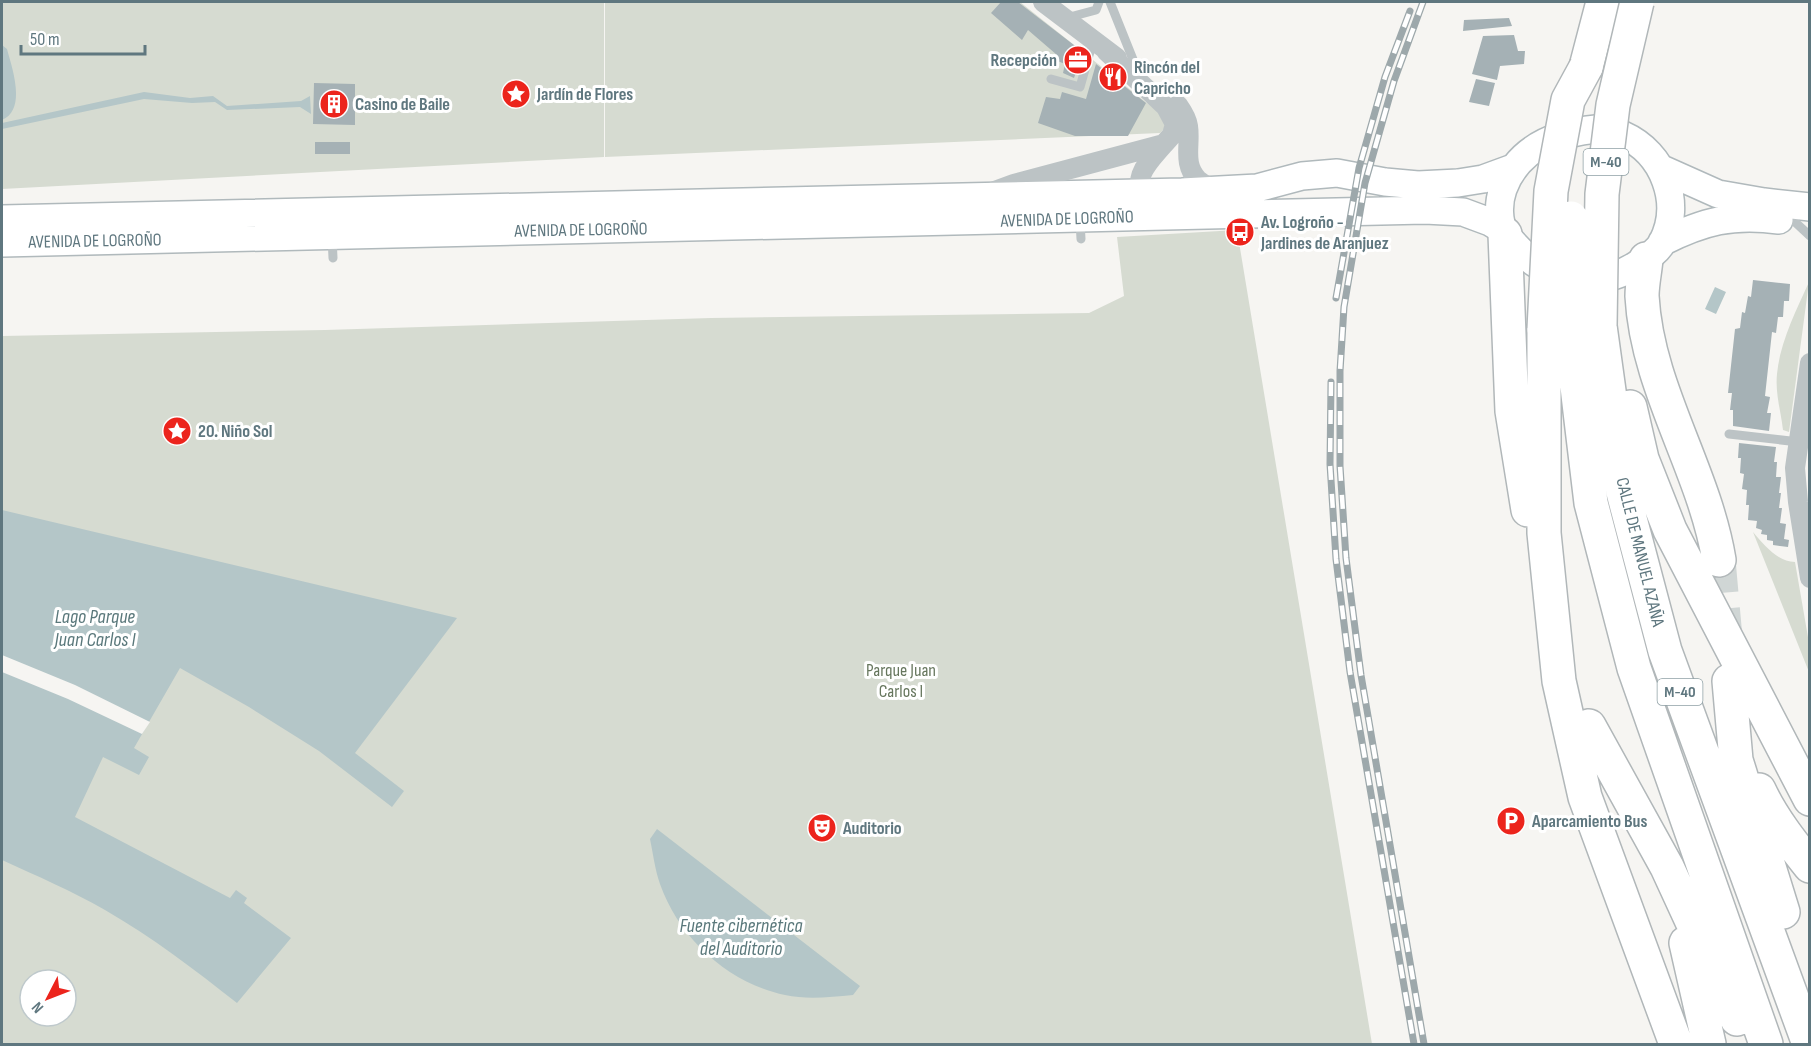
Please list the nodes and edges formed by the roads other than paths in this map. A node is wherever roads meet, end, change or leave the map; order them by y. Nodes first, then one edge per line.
1 (1043, 2) edge
2 (1099, 2) edge
3 (1110, 2) edge
4 (1603, 2) edge
5 (1637, 2) edge
6 (1653, 2) edge
7 (1065, 18) junction
8 (1100, 46) junction
9 (1138, 72) junction
10 (1051, 79) dead end
11 (1164, 144) junction
12 (1513, 168) junction
13 (1662, 169) junction
14 (1214, 190) junction
15 (1140, 192) junction
16 (981, 196) junction
17 (1161, 216) junction
18 (1806, 216) edge
19 (2, 219) edge
20 (1504, 232) junction
21 (2, 243) edge
22 (1654, 251) junction
23 (1583, 326) junction
24 (1809, 363) edge
25 (1808, 397) edge
26 (1729, 434) dead end
27 (1799, 442) junction
28 (1528, 514) dead end
29 (1719, 560) tunnel mouth
30 (1809, 578) edge
31 (1730, 681) dead end
32 (1732, 715) junction
33 (1589, 726) dead end
34 (1809, 799) edge
35 (1809, 866) edge
36 (1667, 867) junction
37 (1809, 1003) edge
38 (1676, 1044) edge
39 (1709, 1044) edge
40 (1749, 1044) edge
41 (1766, 1044) edge
42 (1809, 1044) edge

1 - 7 street
2 - 7 lane
3 - 9 lane
4 - 23 highway, bridge
5 - 23 highway, CALLE DE MANUEL AZAÑA / M-40, bridge
6 - 23 highway
7 - 8 street
8 - 9 street
8 - 10 lane
8 - 11 street, AVENIDA DE LOGROÑO
9 - 14 street
11 - 15 street, AVENIDA DE LOGROÑO
11 - 16 street, AVENIDA DE LOGROÑO
12 - 13 main road
12 - 14 main road, AVENIDA DE LOGROÑO
12 - 20 main road
13 - 18 main road
13 - 22 main road
14 - 15 main road, AVENIDA DE LOGROÑO
15 - 16 main road, AVENIDA DE LOGROÑO
15 - 17 street, AVENIDA DE LOGROÑO
16 - 19 main road, AVENIDA DE LOGROÑO
17 - 20 main road, AVENIDA DE LOGROÑO
17 - 21 main road, AVENIDA DE LOGROÑO
18 - 22 main road
20 - 22 main road
20 - 28 highway
22 - 29 highway
23 - 34 highway
23 - 38 highway
23 - 41 highway, CALLE DE MANUEL AZAÑA / M-40
23 - 42 highway, CALLE DE MANUEL AZAÑA / M-40
24 - 25 street
25 - 27 street
26 - 27 lane
27 - 30 street
31 - 32 highway
32 - 35 highway
32 - 37 highway
33 - 36 highway
36 - 39 highway
36 - 40 highway

